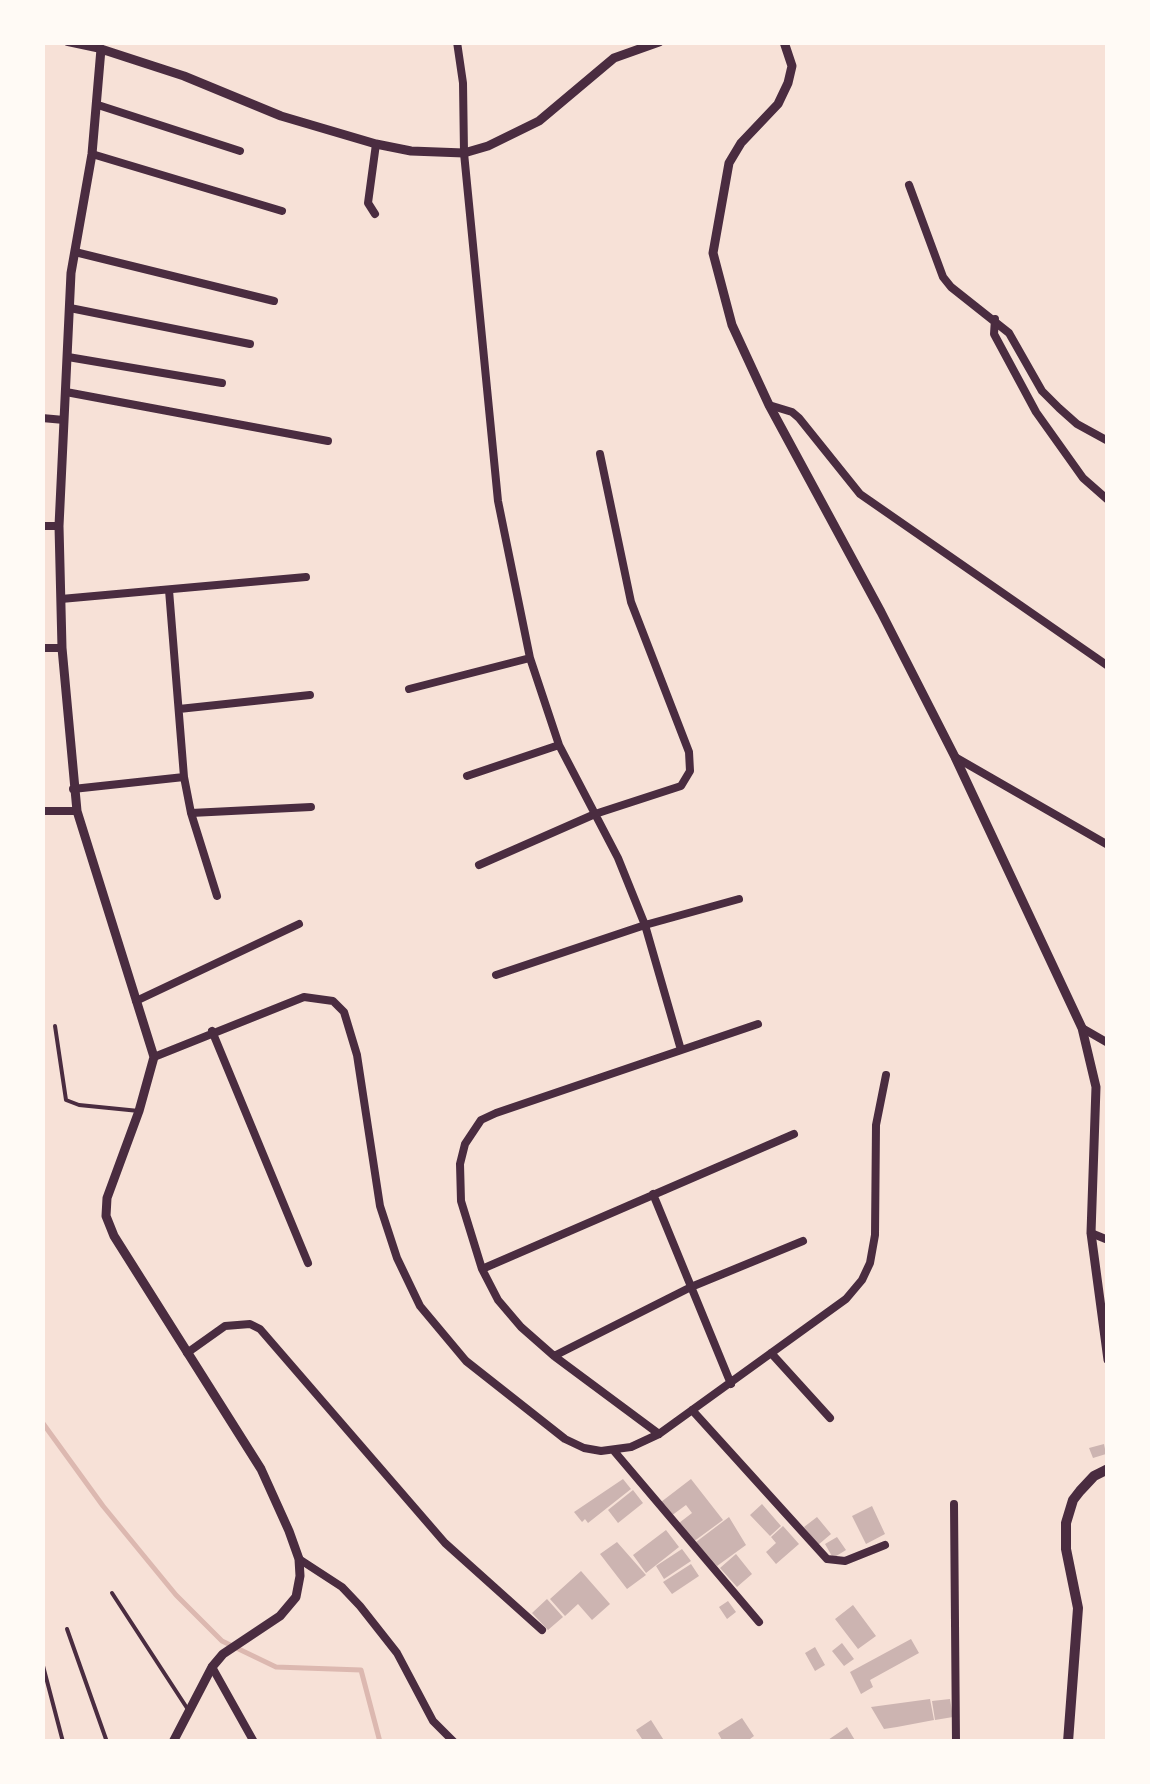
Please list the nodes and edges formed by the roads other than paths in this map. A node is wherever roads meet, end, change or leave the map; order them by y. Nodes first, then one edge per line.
1 (68, 42) edge
2 (458, 42) edge
3 (659, 42) edge
4 (784, 42) edge
5 (82, 44) edge
6 (101, 50) junction
7 (98, 104) junction
8 (376, 144) junction
9 (240, 151) dead end
10 (464, 153) junction
11 (92, 154) junction
12 (909, 185) dead end
13 (282, 211) dead end
14 (376, 214) dead end
15 (74, 252) junction
16 (274, 301) dead end
17 (70, 308) junction
18 (995, 319) junction
19 (250, 344) dead end
20 (68, 357) junction
21 (222, 383) dead end
22 (66, 392) junction
23 (769, 405) junction
24 (42, 418) edge
25 (64, 420) junction
26 (328, 440) dead end
27 (1108, 441) edge
28 (600, 454) dead end
29 (1108, 500) edge
30 (42, 526) edge
31 (60, 526) junction
32 (306, 576) dead end
33 (169, 590) junction
34 (61, 599) junction
35 (42, 648) edge
36 (62, 648) junction
37 (530, 658) junction
38 (1108, 666) edge
39 (409, 689) dead end
40 (310, 695) dead end
41 (179, 709) junction
42 (559, 745) junction
43 (955, 757) junction
44 (467, 776) dead end
45 (184, 777) junction
46 (73, 789) junction
47 (311, 807) dead end
48 (42, 811) edge
49 (78, 811) junction
50 (191, 812) junction
51 (596, 814) junction
52 (1108, 845) edge
53 (479, 865) dead end
54 (218, 896) dead end
55 (738, 899) dead end
56 (298, 924) dead end
57 (645, 926) junction
58 (496, 975) dead end
59 (136, 1001) junction
60 (758, 1024) dead end
61 (55, 1026) dead end
62 (1082, 1028) junction
63 (212, 1031) junction
64 (1108, 1043) edge
65 (680, 1050) junction
66 (154, 1056) junction
67 (886, 1075) dead end
68 (138, 1111) junction
69 (794, 1134) dead end
70 (652, 1194) junction
71 (1091, 1233) junction
72 (1108, 1240) edge
73 (803, 1241) dead end
74 (308, 1263) dead end
75 (482, 1269) junction
76 (691, 1287) junction
77 (187, 1353) junction
78 (771, 1353) junction
79 (554, 1356) junction
80 (1108, 1360) edge
81 (731, 1384) junction
82 (692, 1410) junction
83 (830, 1418) dead end
84 (659, 1434) junction
85 (614, 1451) junction
86 (1108, 1469) edge
87 (954, 1504) dead end
88 (885, 1546) dead end
89 (299, 1558) junction
90 (112, 1593) dead end
91 (760, 1622) dead end
92 (67, 1630) dead end
93 (542, 1630) dead end
94 (42, 1662) edge
95 (212, 1667) junction
96 (190, 1712) junction
97 (63, 1742) edge
98 (107, 1742) edge
99 (173, 1742) edge
100 (254, 1742) edge
101 (454, 1742) edge
102 (956, 1742) edge
103 (1068, 1742) edge

1 - 5 street
2 - 10 street
3 - 10 street
4 - 23 street
5 - 6 street
6 - 7 street
6 - 8 street
7 - 9 street
7 - 11 street
8 - 10 street
8 - 14 street
10 - 37 street
11 - 13 street
11 - 15 street
12 - 18 street
15 - 16 street
15 - 17 street
17 - 19 street
17 - 20 street
18 - 27 street
18 - 29 street
20 - 21 street
20 - 22 street
22 - 25 street
22 - 26 street
23 - 38 street
23 - 43 street
24 - 25 street
25 - 31 street
28 - 51 street
30 - 31 street
31 - 34 street
32 - 33 street
33 - 34 street
33 - 41 street
34 - 36 street
35 - 36 street
36 - 46 street
37 - 39 street
37 - 42 street
40 - 41 street
41 - 45 street
42 - 44 street
42 - 51 street
43 - 52 street
43 - 62 street
45 - 46 street
45 - 50 street
46 - 49 street
47 - 50 street
48 - 49 street
49 - 59 street
50 - 54 street
51 - 53 street
51 - 57 street
55 - 57 street
56 - 59 street
57 - 58 street
57 - 65 street
59 - 66 street
60 - 65 street
61 - 68 lane
62 - 64 street
62 - 71 street
63 - 66 street
63 - 74 street
63 - 85 street
65 - 75 street
66 - 68 street
67 - 78 street
68 - 77 street
69 - 70 street
70 - 75 street
70 - 76 street
71 - 72 street
71 - 80 street
73 - 76 street
75 - 79 street
76 - 79 street
76 - 81 street
77 - 89 street
77 - 93 street
78 - 81 street
78 - 83 street
79 - 84 street
81 - 82 street
82 - 84 street
82 - 88 street
84 - 85 street
85 - 91 street
86 - 103 main road
87 - 102 street
89 - 95 street
89 - 101 street
90 - 96 lane
92 - 98 lane
94 - 97 lane
95 - 96 street
95 - 100 street
96 - 99 street

